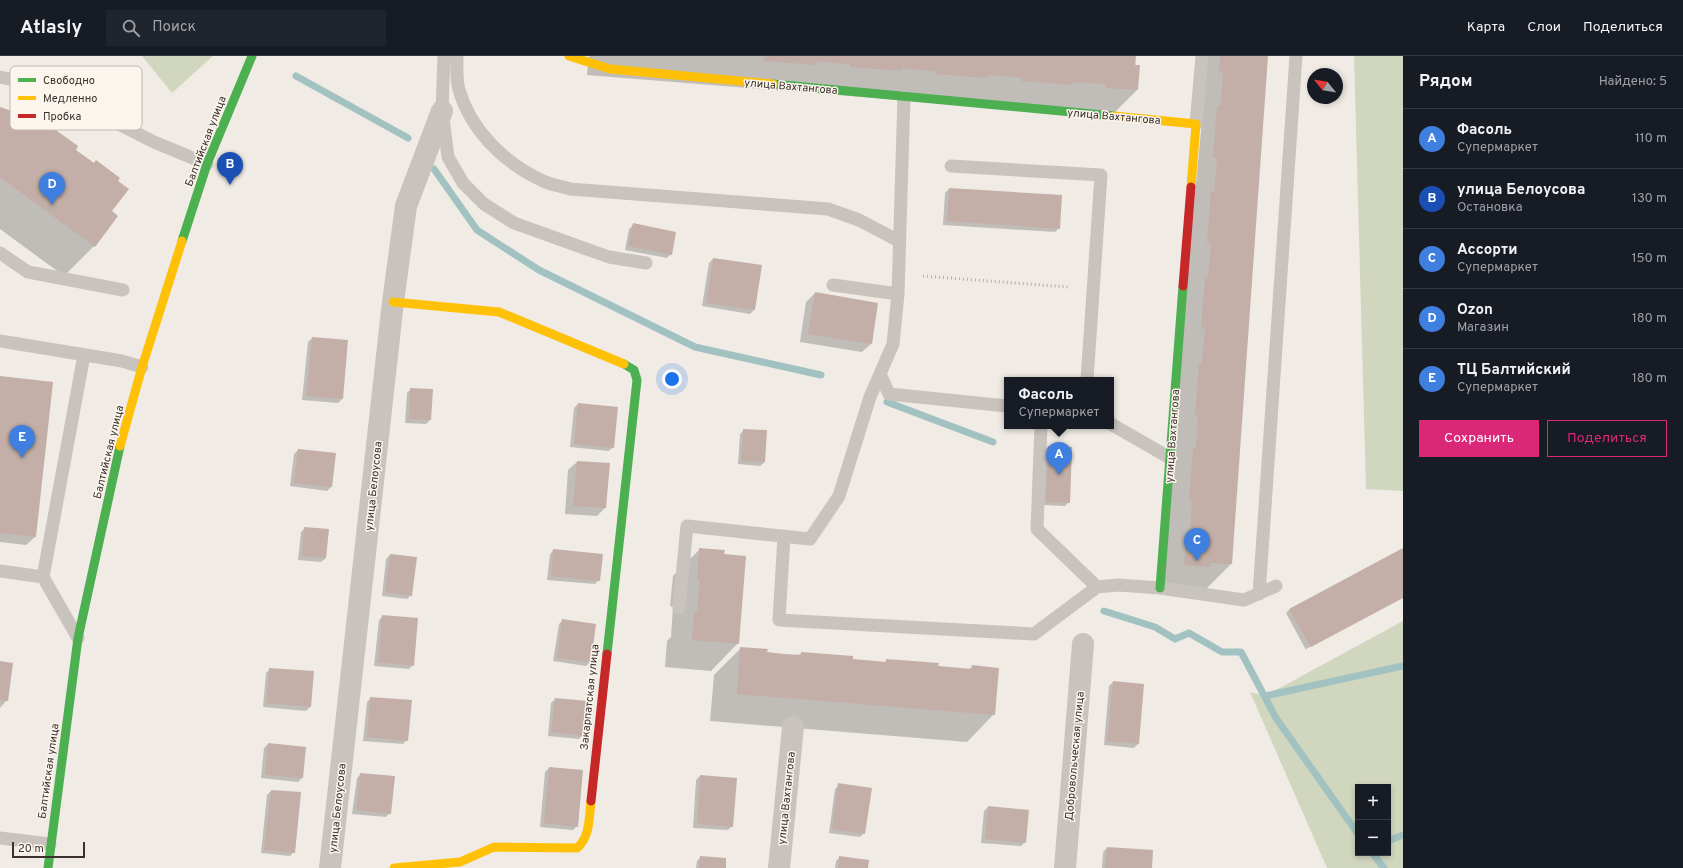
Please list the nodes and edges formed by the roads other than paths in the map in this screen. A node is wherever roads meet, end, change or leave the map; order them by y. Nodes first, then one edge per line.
1 (252, 56) edge
2 (444, 56) edge
3 (457, 56) edge
4 (1202, 56) edge
5 (1296, 56) edge
6 (575, 57) edge
7 (0, 77) edge
8 (10, 79) edge
9 (904, 97) junction
10 (442, 110) junction
11 (1196, 124) junction
12 (131, 130) edge
13 (207, 164) junction
14 (951, 166) dead end
15 (899, 241) junction
16 (0, 253) edge
17 (646, 263) dead end
18 (833, 285) dead end
19 (123, 290) dead end
20 (898, 294) junction
21 (393, 302) junction
22 (0, 341) edge
23 (84, 355) junction
24 (142, 367) junction
25 (880, 374) junction
26 (1087, 377) edge
27 (1004, 406) edge
28 (1114, 426) edge
29 (1041, 429) edge
30 (1170, 458) junction
31 (784, 536) junction
32 (0, 571) edge
33 (43, 577) junction
34 (1276, 586) dead end
35 (1097, 587) junction
36 (1160, 588) junction
37 (1259, 594) junction
38 (679, 608) dead end
39 (78, 638) junction
40 (1083, 644) dead end
41 (793, 727) dead end
42 (0, 838) edge
43 (50, 844) junction
44 (48, 868) edge
45 (330, 868) edge
46 (394, 868) edge
47 (779, 868) edge
48 (1065, 868) edge

1 - 13 street, Балтийская улица
2 - 10 lane
3 - 15 lane
4 - 11 lane
5 - 37 lane
6 - 9 street, улица Вахтангова
7 - 8 lane
9 - 11 street, улица Вахтангова
9 - 15 lane
10 - 17 lane
10 - 21 street, улица Белоусова
11 - 30 street, улица Вахтангова
12 - 13 lane
13 - 24 street, Балтийская улица
14 - 26 lane
15 - 20 lane
16 - 19 lane
18 - 20 lane
20 - 25 lane
21 - 45 street, улица Белоусова
21 - 46 street, Закарпатская улица
22 - 23 lane
23 - 24 lane
23 - 33 lane
24 - 39 street, Балтийская улица
25 - 27 lane
25 - 31 lane
28 - 30 lane
29 - 35 lane
30 - 36 street, улица Вахтангова
31 - 35 lane
31 - 38 lane
32 - 33 lane
33 - 39 lane
34 - 37 lane
35 - 36 lane
36 - 37 lane
39 - 43 street, Балтийская улица
40 - 48 street, Добровольческая улица
41 - 47 street, улица Вахтангова
42 - 43 lane
43 - 44 street, Балтийская улица

